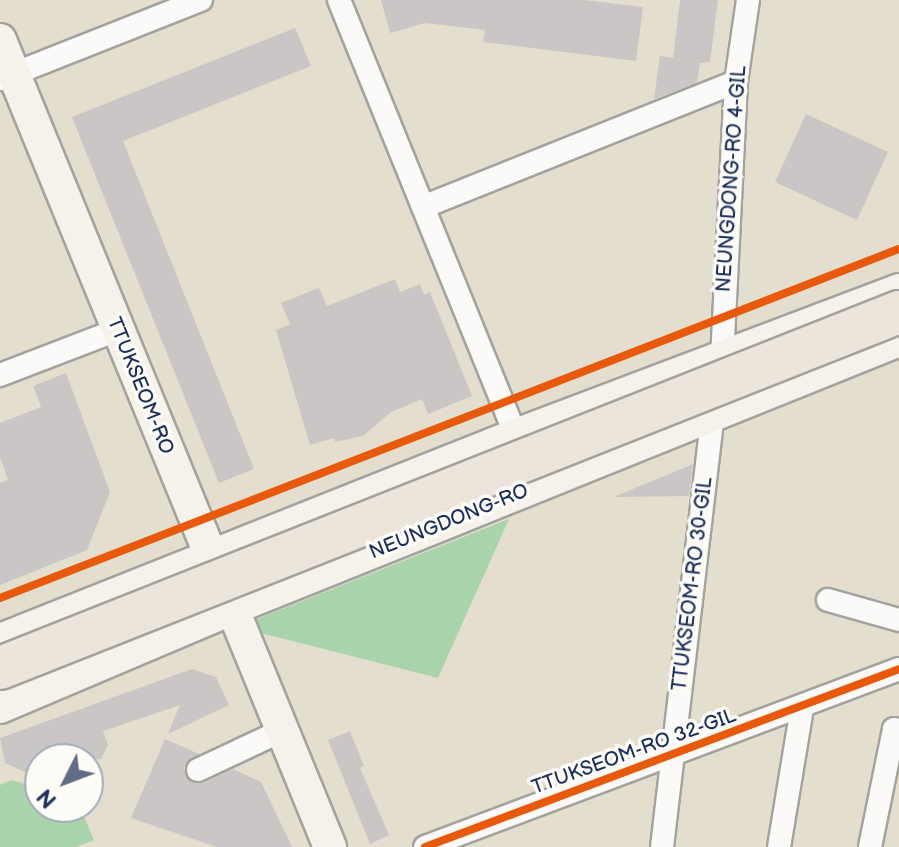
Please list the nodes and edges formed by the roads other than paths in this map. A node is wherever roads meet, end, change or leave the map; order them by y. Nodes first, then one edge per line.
1 (201, 0) edge
2 (339, 0) edge
3 (748, 0) edge
4 (0, 40) edge
5 (7, 76) edge
6 (736, 82) junction
7 (423, 207) junction
8 (899, 290) edge
9 (899, 312) edge
10 (899, 329) edge
11 (117, 330) junction
12 (899, 340) edge
13 (722, 359) junction
14 (0, 375) edge
15 (713, 416) junction
16 (516, 435) junction
17 (209, 558) junction
18 (828, 600) dead end
19 (231, 609) junction
20 (899, 620) edge
21 (0, 640) edge
22 (0, 668) edge
23 (899, 669) edge
24 (0, 683) edge
25 (0, 707) edge
26 (802, 708) junction
27 (899, 730) edge
28 (281, 731) junction
29 (673, 753) junction
30 (198, 770) dead end
31 (330, 847) edge
32 (425, 847) edge
33 (662, 847) edge
34 (779, 847) edge
35 (870, 847) edge

1 - 5 street
2 - 7 street
3 - 6 street, NEUNGDONG-RO 4-GIL
4 - 5 main road, TTUKSEOM-RO
5 - 11 main road, TTUKSEOM-RO
6 - 7 street
6 - 13 street, NEUNGDONG-RO 4-GIL
7 - 16 street
8 - 13 main road
9 - 22 highway, bridge
10 - 24 highway
11 - 14 street
11 - 17 main road, TTUKSEOM-RO
12 - 15 main road, NEUNGDONG-RO
13 - 16 main road
15 - 19 main road, NEUNGDONG-RO
15 - 29 street, TTUKSEOM-RO 30-GIL
16 - 17 main road
17 - 19 main road, TTUKSEOM-RO
17 - 21 main road
18 - 20 street
19 - 25 main road, NEUNGDONG-RO
19 - 28 main road, TTUKSEOM-RO
23 - 26 street, TTUKSEOM-RO 32-GIL
26 - 29 street, TTUKSEOM-RO 32-GIL
26 - 34 street
27 - 35 street
28 - 30 street
28 - 31 main road, TTUKSEOM-RO
29 - 32 street, TTUKSEOM-RO 32-GIL
29 - 33 street, TTUKSEOM-RO 30-GIL

